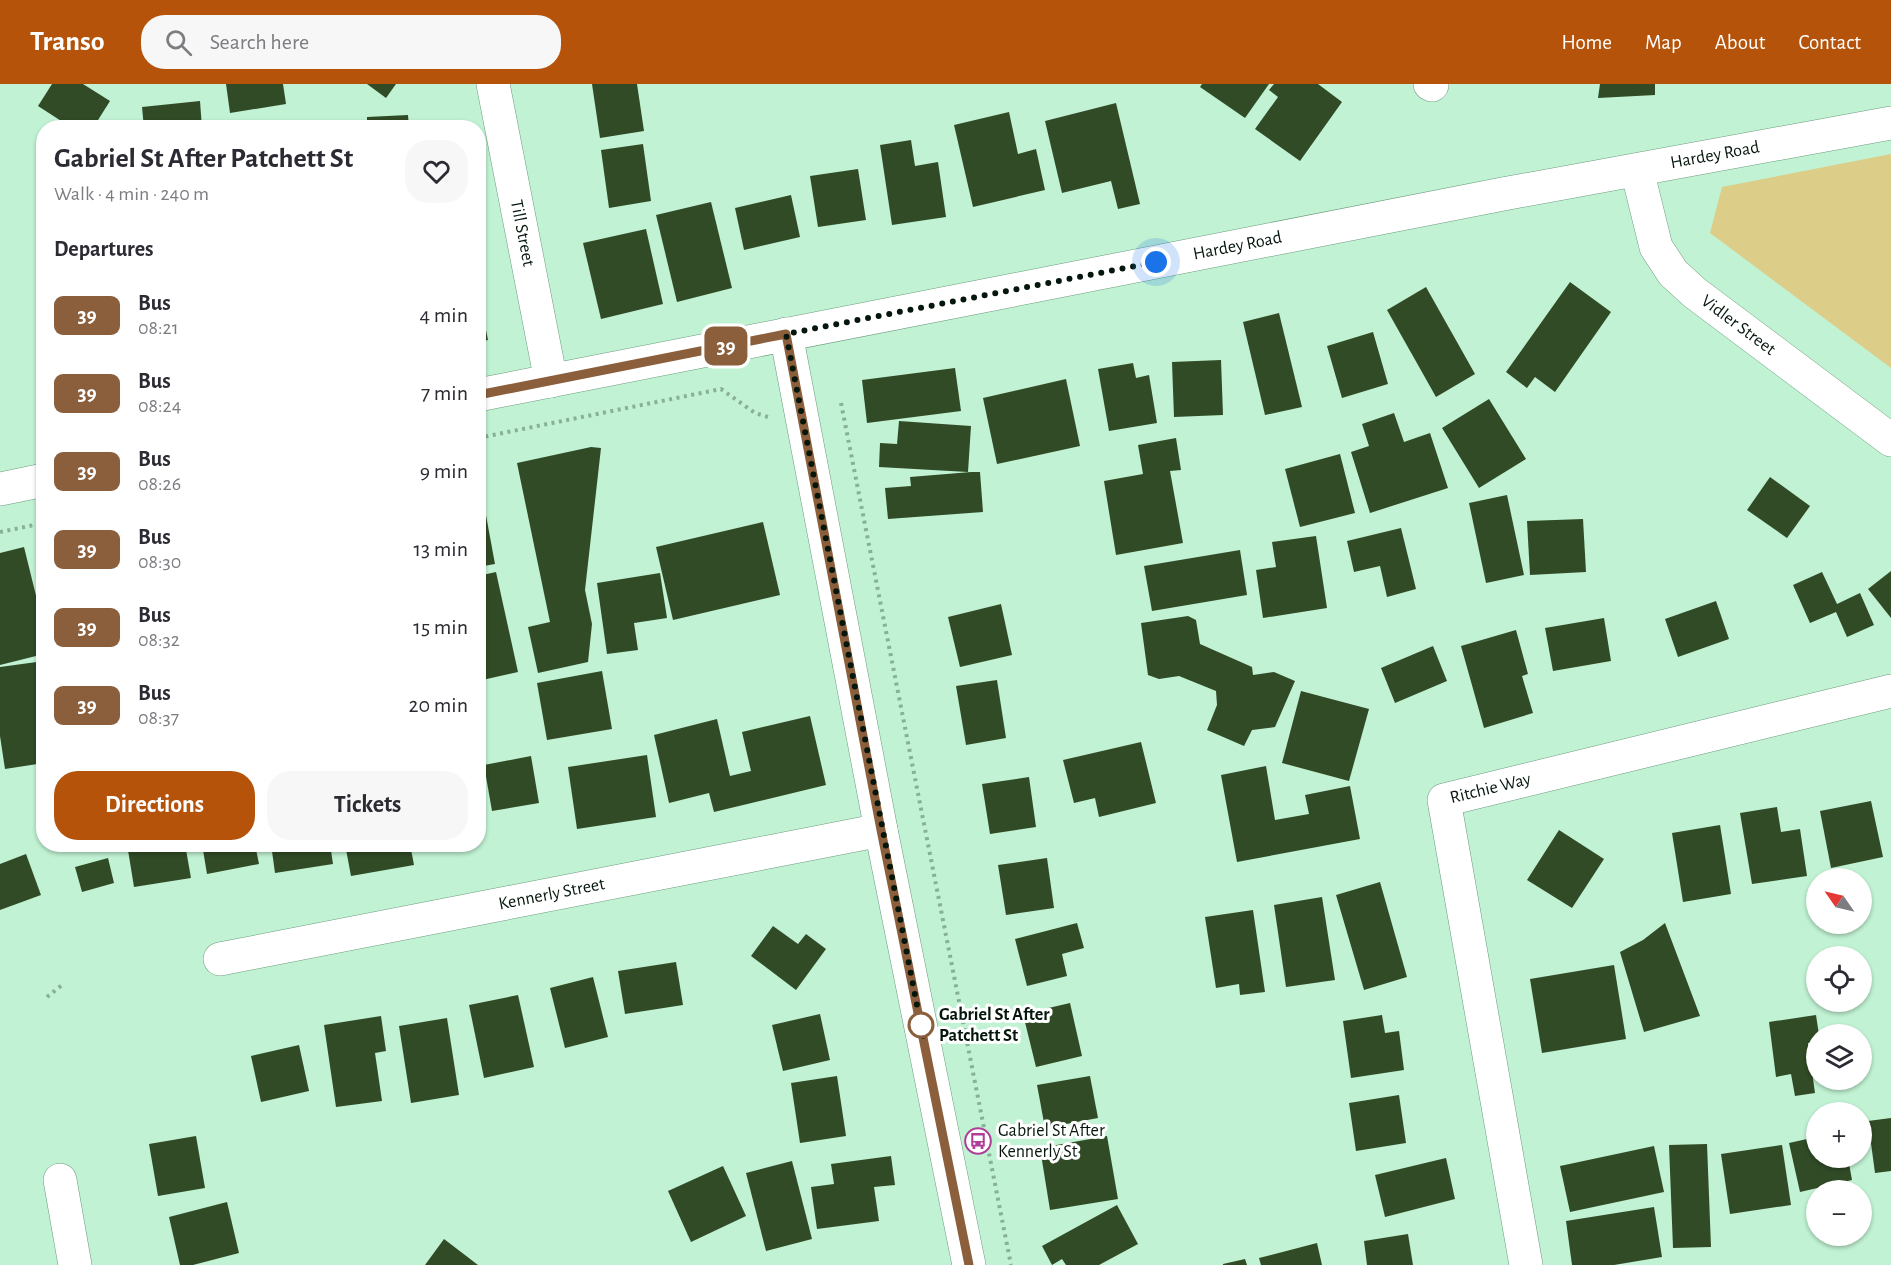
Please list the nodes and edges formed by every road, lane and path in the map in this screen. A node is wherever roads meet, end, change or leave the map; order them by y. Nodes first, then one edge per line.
1 (494, 84) edge
2 (1891, 123) edge
3 (1637, 170) junction
4 (786, 334) junction
5 (551, 381) junction
6 (486, 393) edge
7 (841, 403) dead end
8 (768, 417) dead end
9 (486, 436) edge
10 (1891, 440) edge
11 (36, 482) edge
12 (0, 489) edge
13 (36, 525) edge
14 (0, 532) edge
15 (1891, 691) edge
16 (881, 830) junction
17 (220, 959) dead end
18 (62, 984) dead end
19 (47, 997) dead end
20 (60, 1180) dead end
21 (75, 1265) edge
22 (969, 1265) edge
23 (1011, 1265) edge
24 (1526, 1265) edge

1 - 5 street, Till Street
2 - 3 street, Hardey Road
3 - 4 street, Hardey Road
3 - 10 street, Vidler Street
4 - 5 street, Hardey Road
4 - 16 street
5 - 6 street, Hardey Road
7 - 23 path
8 - 9 path
11 - 12 street
13 - 14 path
15 - 24 street, Ritchie Way
16 - 17 street, Kennerly Street
16 - 22 street
18 - 19 path
20 - 21 street

